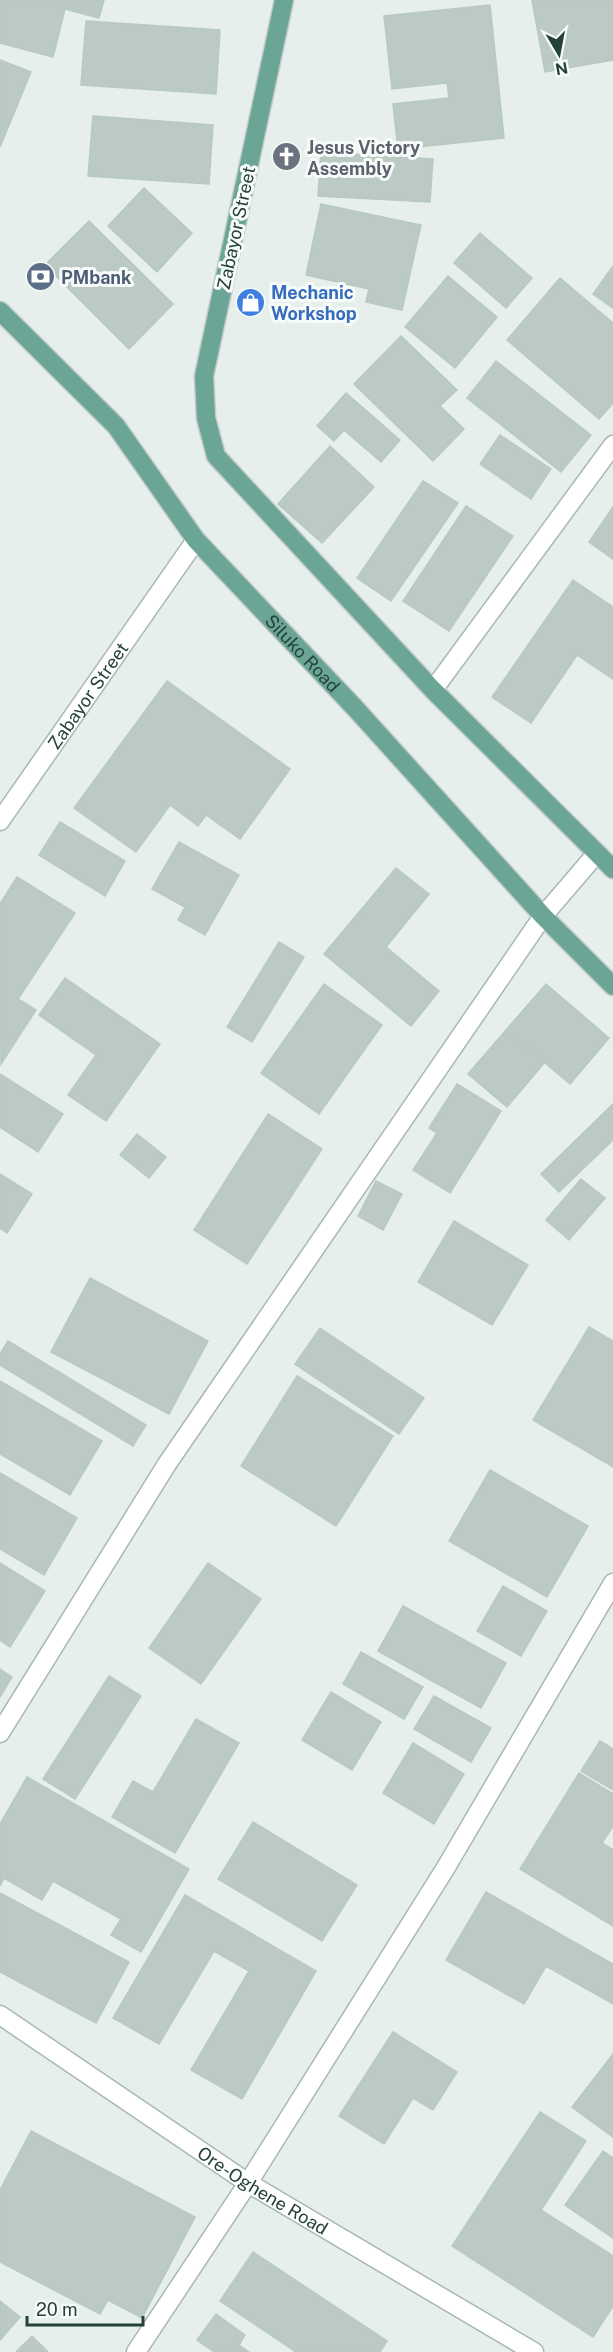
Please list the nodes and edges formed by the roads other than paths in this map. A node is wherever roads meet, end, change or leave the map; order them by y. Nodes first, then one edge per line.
1 (284, 0) edge
2 (0, 311) edge
3 (613, 445) edge
4 (196, 540) junction
5 (433, 690) junction
6 (0, 822) edge
7 (597, 853) junction
8 (613, 869) edge
9 (543, 916) junction
10 (613, 986) edge
11 (613, 1583) edge
12 (0, 1733) edge
13 (0, 2015) edge
14 (248, 2182) junction
15 (136, 2352) edge
16 (534, 2352) edge

1 - 5 main road, Zabayor Street
2 - 4 main road, Siluko Road
3 - 5 street
4 - 6 street, Zabayor Street
4 - 9 main road, Siluko Road
5 - 7 main road
7 - 8 main road
7 - 9 street
9 - 10 main road, Siluko Road
9 - 12 street
11 - 14 street
13 - 14 street, Ore-Oghene Road
14 - 15 street
14 - 16 street, Ore-Oghene Road

